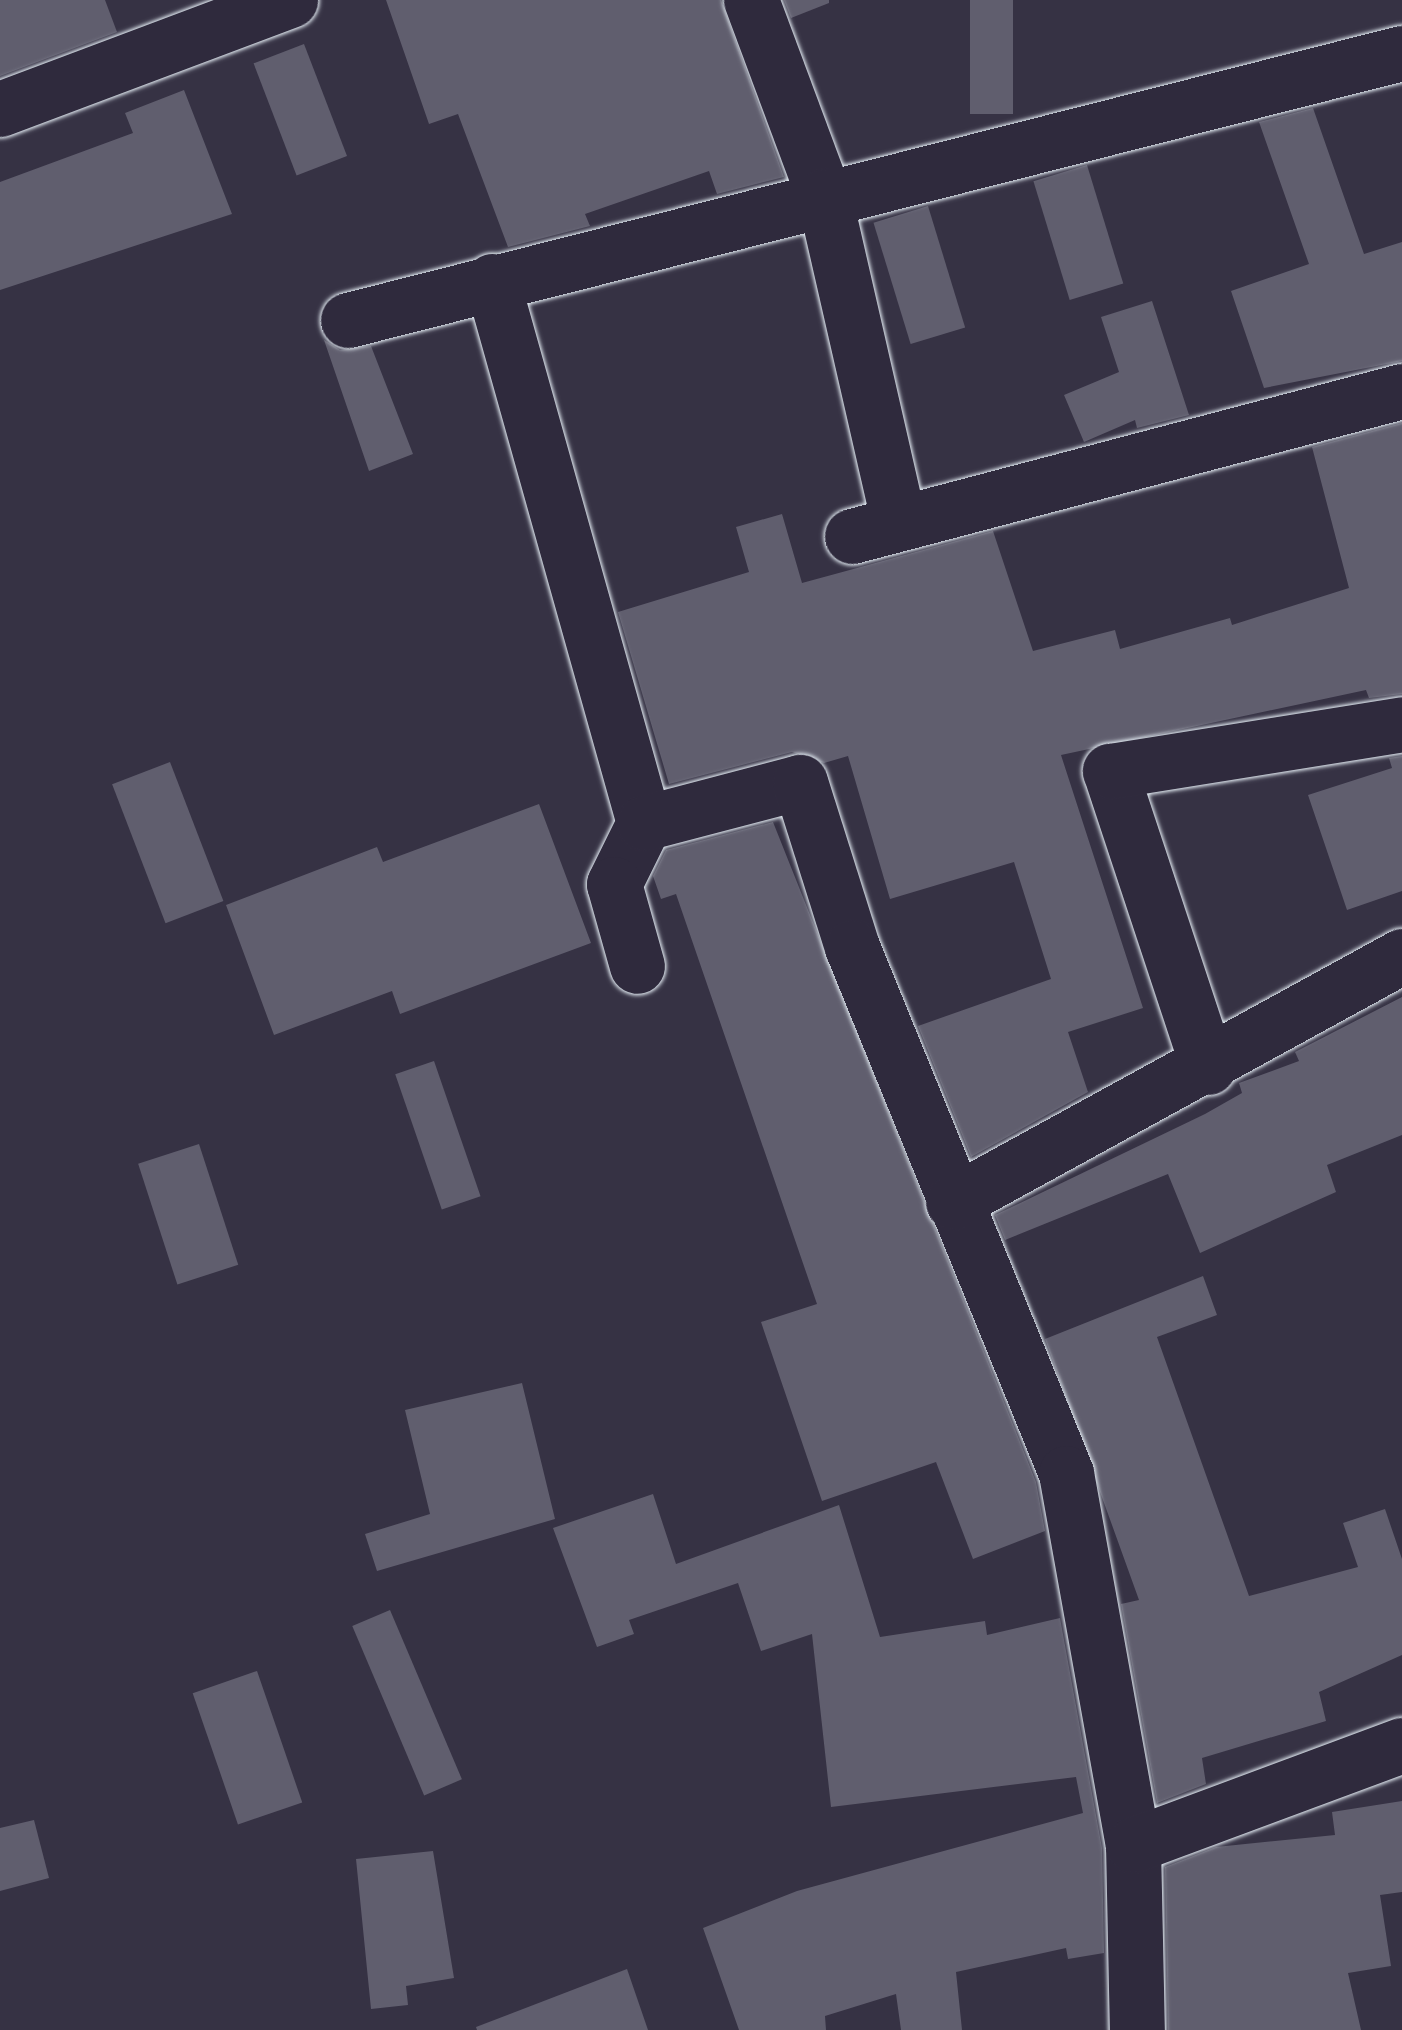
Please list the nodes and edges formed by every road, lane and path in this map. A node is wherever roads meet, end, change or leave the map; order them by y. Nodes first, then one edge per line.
1 (290, 0) edge
2 (751, 0) edge
3 (1402, 53) edge
4 (0, 108) edge
5 (824, 196) junction
6 (492, 281) junction
7 (348, 320) dead end
8 (1402, 391) edge
9 (1402, 724) edge
10 (644, 823) junction
11 (1402, 956) edge
12 (637, 966) dead end
13 (1208, 1067) junction
14 (953, 1202) junction
15 (1402, 1745) edge
16 (1133, 1846) junction
17 (1137, 2030) edge

1 - 4 street
2 - 5 street
3 - 5 street
5 - 6 street
5 - 8 street
6 - 7 street
6 - 10 street
9 - 13 street
10 - 12 street
10 - 14 street
11 - 13 street
13 - 14 street
14 - 16 street
15 - 16 street
16 - 17 street

